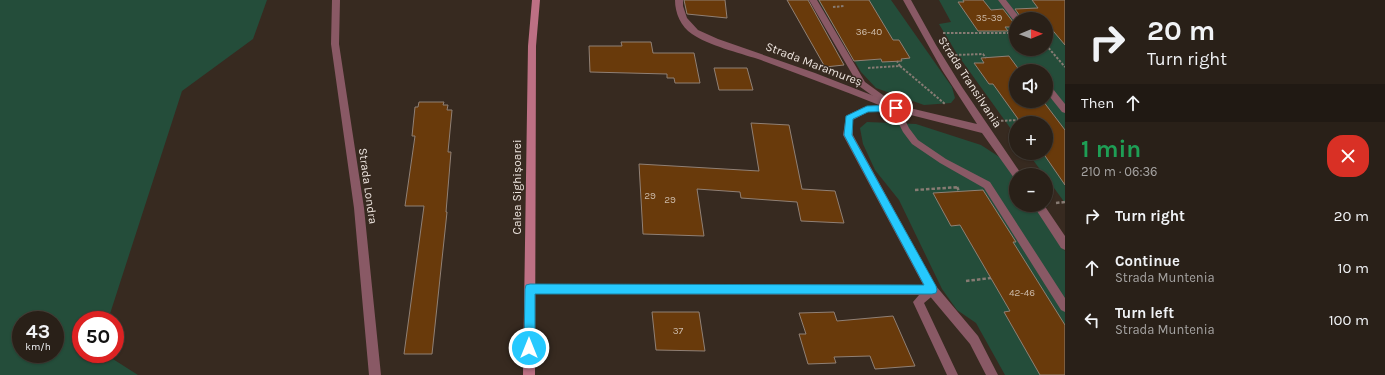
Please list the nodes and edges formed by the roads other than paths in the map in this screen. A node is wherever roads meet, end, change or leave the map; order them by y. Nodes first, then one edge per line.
1 (336, 0) edge
2 (536, 0) edge
3 (679, 0) edge
4 (813, 0) edge
5 (907, 0) edge
6 (1002, 0) edge
7 (1011, 12) edge
8 (1053, 95) edge
9 (896, 108) junction
10 (1065, 110) edge
11 (986, 130) junction
12 (1012, 168) edge
13 (1043, 212) edge
14 (1065, 245) edge
15 (530, 289) junction
16 (932, 290) junction
17 (1065, 307) edge
18 (375, 375) edge
19 (529, 375) edge
20 (953, 375) edge
21 (992, 375) edge

1 - 18 street, Strada Londra
2 - 15 main road, Calea Sighișoarei
3 - 9 street, Strada Maramureș
4 - 9 lane
5 - 11 street, Strada Transilvania
6 - 7 lane
8 - 10 lane
9 - 11 street, Strada Maramureș
9 - 16 street
9 - 17 lane
11 - 12 street, Strada Transilvania
13 - 14 street
15 - 16 lane
15 - 19 main road, Calea Sighișoarei
16 - 20 lane
16 - 21 street

